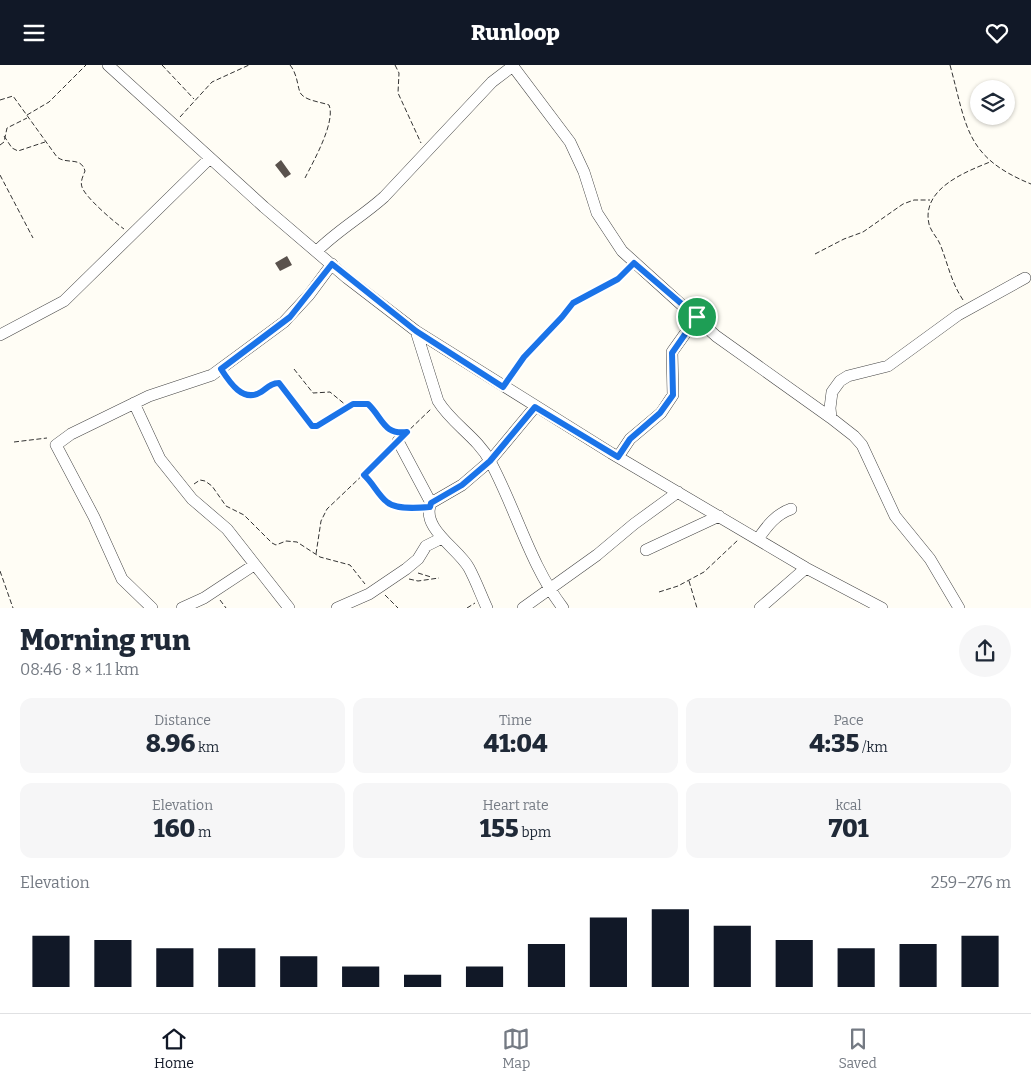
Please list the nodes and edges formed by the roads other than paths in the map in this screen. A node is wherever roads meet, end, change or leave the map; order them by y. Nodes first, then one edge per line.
1 (108, 65) edge
2 (512, 66) edge
3 (210, 158) junction
4 (317, 251) junction
5 (332, 264) junction
6 (1025, 278) dead end
7 (697, 317) junction
8 (416, 331) junction
9 (0, 335) edge
10 (134, 403) junction
11 (535, 407) junction
12 (831, 418) junction
13 (398, 435) road end
14 (618, 457) junction
15 (490, 461) junction
16 (678, 492) junction
17 (430, 505) junction
18 (791, 509) dead end
19 (719, 516) junction
20 (753, 536) junction
21 (442, 538) junction
22 (646, 550) dead end
23 (254, 565) junction
24 (806, 567) junction
25 (551, 589) junction
26 (152, 608) edge
27 (182, 608) edge
28 (289, 608) edge
29 (337, 608) edge
30 (487, 608) edge
31 (523, 608) edge
32 (563, 608) edge
33 (760, 608) edge
34 (882, 608) edge
35 (958, 608) edge

1 - 3 street
2 - 4 street
2 - 7 street
3 - 4 street
3 - 9 street
4 - 5 street
5 - 8 street
5 - 10 street
6 - 12 street
7 - 12 street
7 - 14 street
8 - 11 street
8 - 15 street
10 - 23 street
10 - 26 street
11 - 14 street
11 - 15 street
12 - 35 street
13 - 17 street
14 - 16 street
15 - 17 street
15 - 25 street
16 - 19 street
16 - 25 street
17 - 21 street
18 - 20 street
19 - 20 street
19 - 22 street
20 - 24 street
21 - 29 street
21 - 30 street
23 - 27 street
23 - 28 street
24 - 33 street
24 - 34 street
25 - 31 street
25 - 32 street

